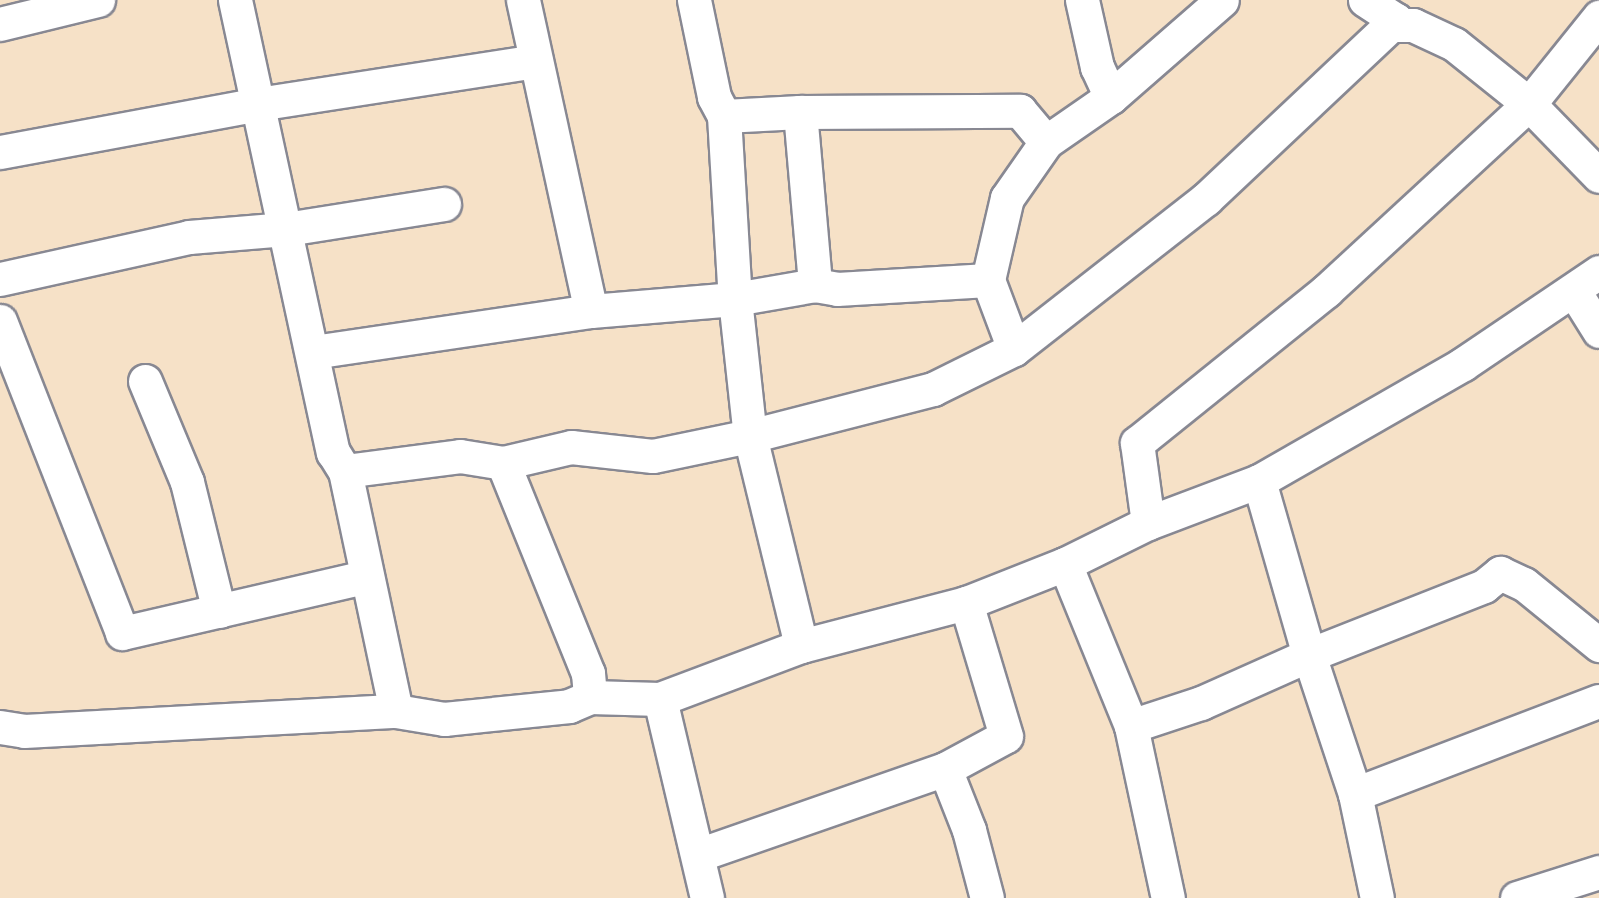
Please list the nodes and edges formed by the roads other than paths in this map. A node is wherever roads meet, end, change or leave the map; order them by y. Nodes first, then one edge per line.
1 (98, 0) edge
2 (235, 0) edge
3 (523, 0) edge
4 (694, 0) edge
5 (1082, 0) edge
6 (1222, 0) edge
7 (1365, 0) edge
8 (1599, 17) edge
9 (1396, 20) junction
10 (0, 24) edge
11 (536, 61) junction
12 (1111, 97) junction
13 (258, 104) junction
14 (1529, 104) junction
15 (800, 112) junction
16 (724, 116) junction
17 (1046, 142) junction
18 (0, 152) edge
19 (1599, 176) edge
20 (444, 204) dead end
21 (286, 229) junction
22 (0, 279) edge
23 (988, 280) junction
24 (1587, 281) edge
25 (815, 285) junction
26 (735, 299) junction
27 (591, 311) junction
28 (0, 321) edge
29 (1599, 331) edge
30 (1014, 350) junction
31 (312, 352) junction
32 (145, 381) dead end
33 (750, 436) junction
34 (503, 463) junction
35 (345, 471) junction
36 (1259, 481) junction
37 (1148, 523) junction
38 (1065, 564) junction
39 (365, 577) junction
40 (966, 603) junction
41 (219, 611) junction
42 (1599, 645) edge
43 (801, 646) junction
44 (1309, 655) junction
45 (590, 697) junction
46 (660, 699) junction
47 (1599, 701) edge
48 (396, 711) junction
49 (1, 724) edge
50 (1131, 726) junction
51 (945, 769) junction
52 (1355, 794) junction
53 (698, 855) junction
54 (1599, 872) edge
55 (707, 898) edge
56 (987, 898) edge
57 (1168, 898) edge
58 (1377, 898) edge
59 (1517, 898) edge

1 - 10 street
2 - 13 street
3 - 11 street
4 - 16 street
5 - 12 street
6 - 12 street
7 - 9 street
8 - 14 street
9 - 14 street
9 - 30 street
11 - 13 street
11 - 27 street
12 - 17 street
13 - 18 street
13 - 21 street
14 - 19 street
14 - 37 street
15 - 16 street
15 - 17 street
15 - 25 street
16 - 26 street
17 - 23 street
20 - 21 street
21 - 22 street
21 - 31 street
23 - 25 street
23 - 30 street
24 - 29 street
24 - 36 street
25 - 26 street
26 - 27 street
26 - 33 street
27 - 31 street
28 - 41 street
30 - 33 street
31 - 35 street
32 - 41 street
33 - 34 street
33 - 43 street
34 - 35 street
34 - 45 street
35 - 39 street
36 - 37 street
36 - 44 street
37 - 38 street
38 - 40 street
38 - 50 street
39 - 41 street
39 - 48 street
40 - 43 street
40 - 51 street
42 - 44 street
43 - 46 street
44 - 50 street
44 - 52 street
45 - 46 street
45 - 48 street
46 - 53 street
47 - 52 street
48 - 49 street
50 - 57 street
51 - 53 street
51 - 56 street
52 - 58 street
53 - 55 street
54 - 59 street

